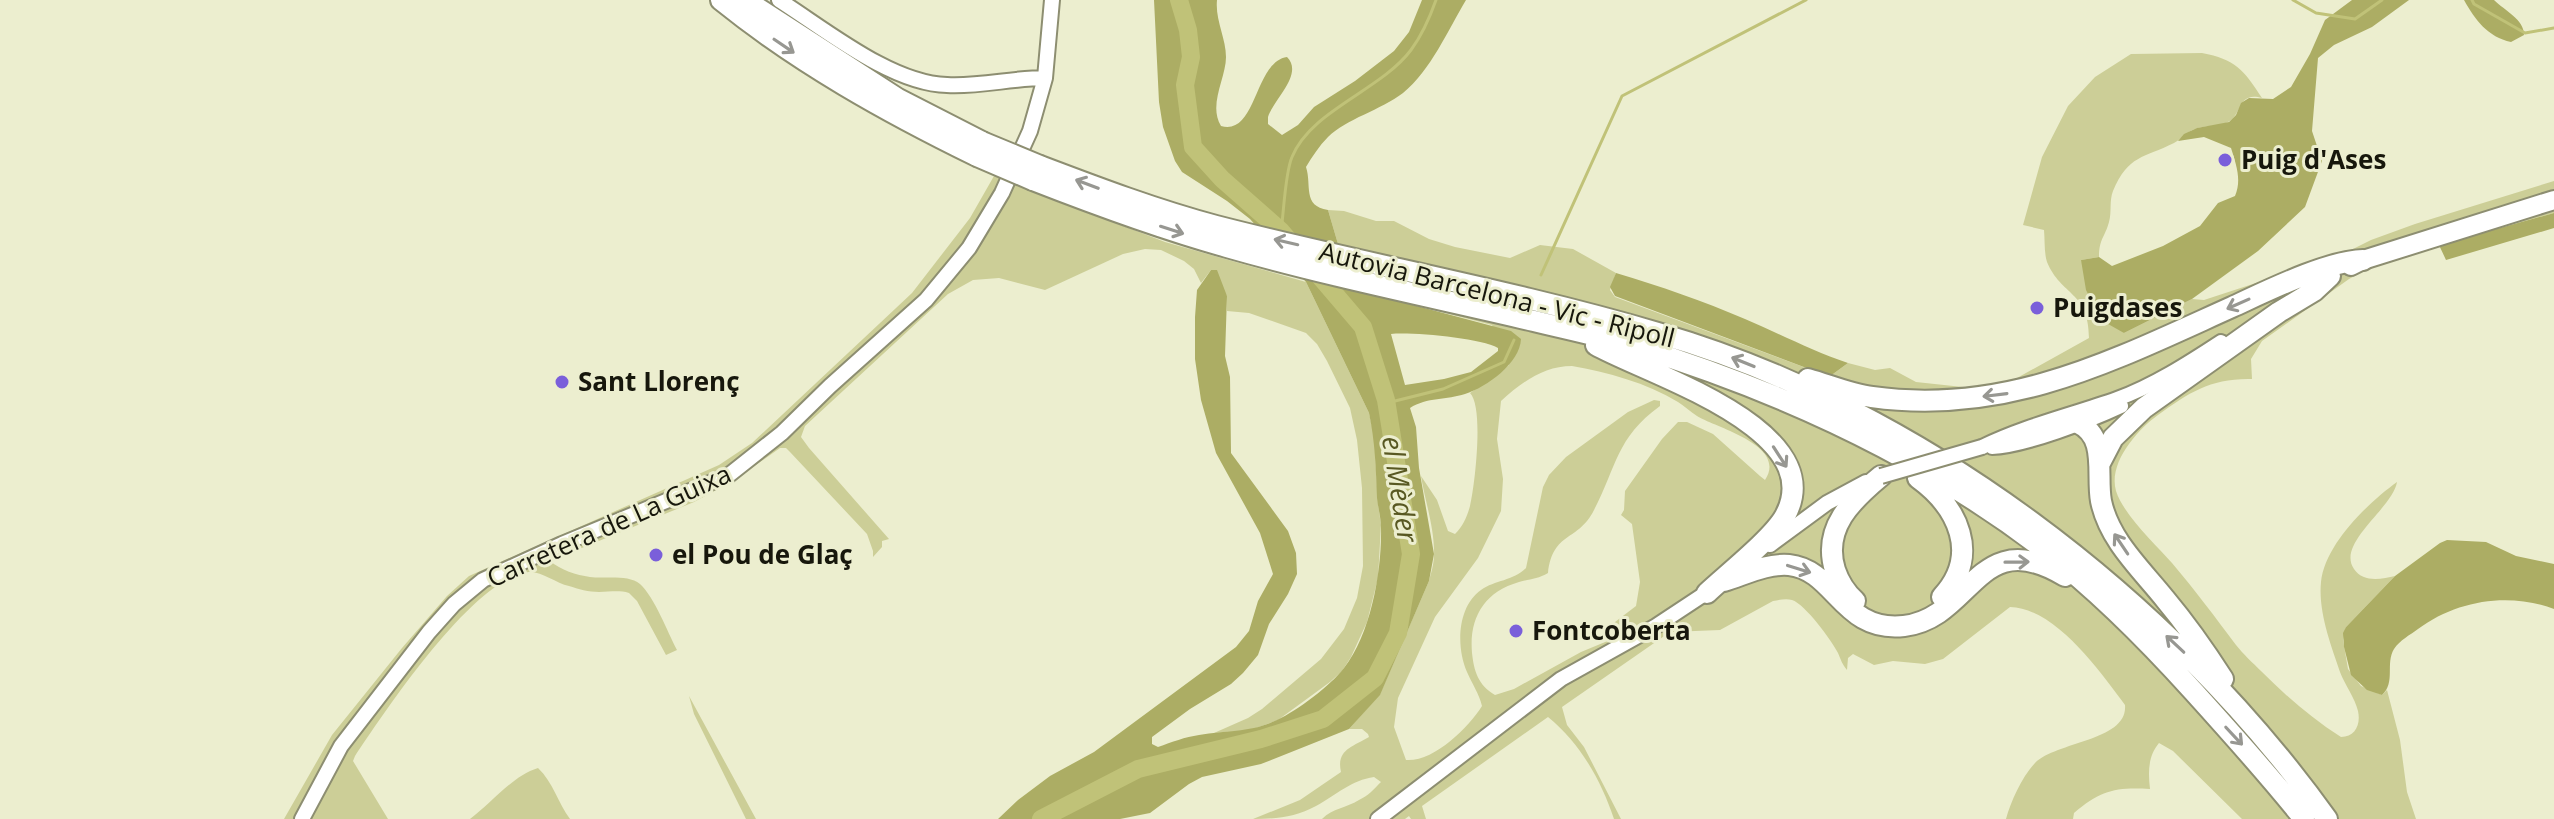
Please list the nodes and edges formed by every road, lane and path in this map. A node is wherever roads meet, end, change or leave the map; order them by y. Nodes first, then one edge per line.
1 (721, 0) edge
2 (745, 0) edge
3 (779, 0) edge
4 (1052, 0) edge
5 (1045, 78) junction
6 (979, 149) junction
7 (1037, 173) junction
8 (2554, 200) edge
9 (2363, 260) junction
10 (2330, 276) junction
11 (1572, 331) junction
12 (2219, 344) junction
13 (1777, 376) junction
14 (2078, 423) junction
15 (1986, 445) junction
16 (1897, 456) junction
17 (2099, 466) junction
18 (1881, 476) junction
19 (1715, 587) junction
20 (2103, 598) junction
21 (2249, 719) junction
22 (302, 819) edge
23 (1378, 819) edge
24 (2304, 819) edge
25 (2327, 819) edge

1 -> 6 highway, Autovia Barcelona - Vic - Ripoll
2 - 6 highway, Autovia Barcelona - Vic - Ripoll
3 - 5 street
4 - 5 street, Carretera de La Guixa
5 - 22 street, Carretera de La Guixa
6 - 7 highway, Autovia Barcelona - Vic - Ripoll, bridge
7 -> 11 highway, Autovia Barcelona - Vic - Ripoll
13 -> 7 highway, Autovia Barcelona - Vic - Ripoll
8 - 9 main road
9 - 10 main road
9 -> 13 highway
10 - 12 street
10 - 17 highway
11 - 16 highway, Autovia Barcelona - Vic - Ripoll
11 -> 19 highway
12 - 14 street
12 - 15 street
21 -> 13 highway, Autovia Barcelona - Vic - Ripoll
14 - 15 street
14 - 17 highway
15 - 18 street, bridge
16 - 18 highway
16 - 20 highway, Autovia Barcelona - Vic - Ripoll
21 -> 17 highway
18 - 19 street
19 -> 20 highway
19 - 23 street
20 -> 24 highway, Autovia Barcelona - Vic - Ripoll
21 - 25 highway, Autovia Barcelona - Vic - Ripoll

